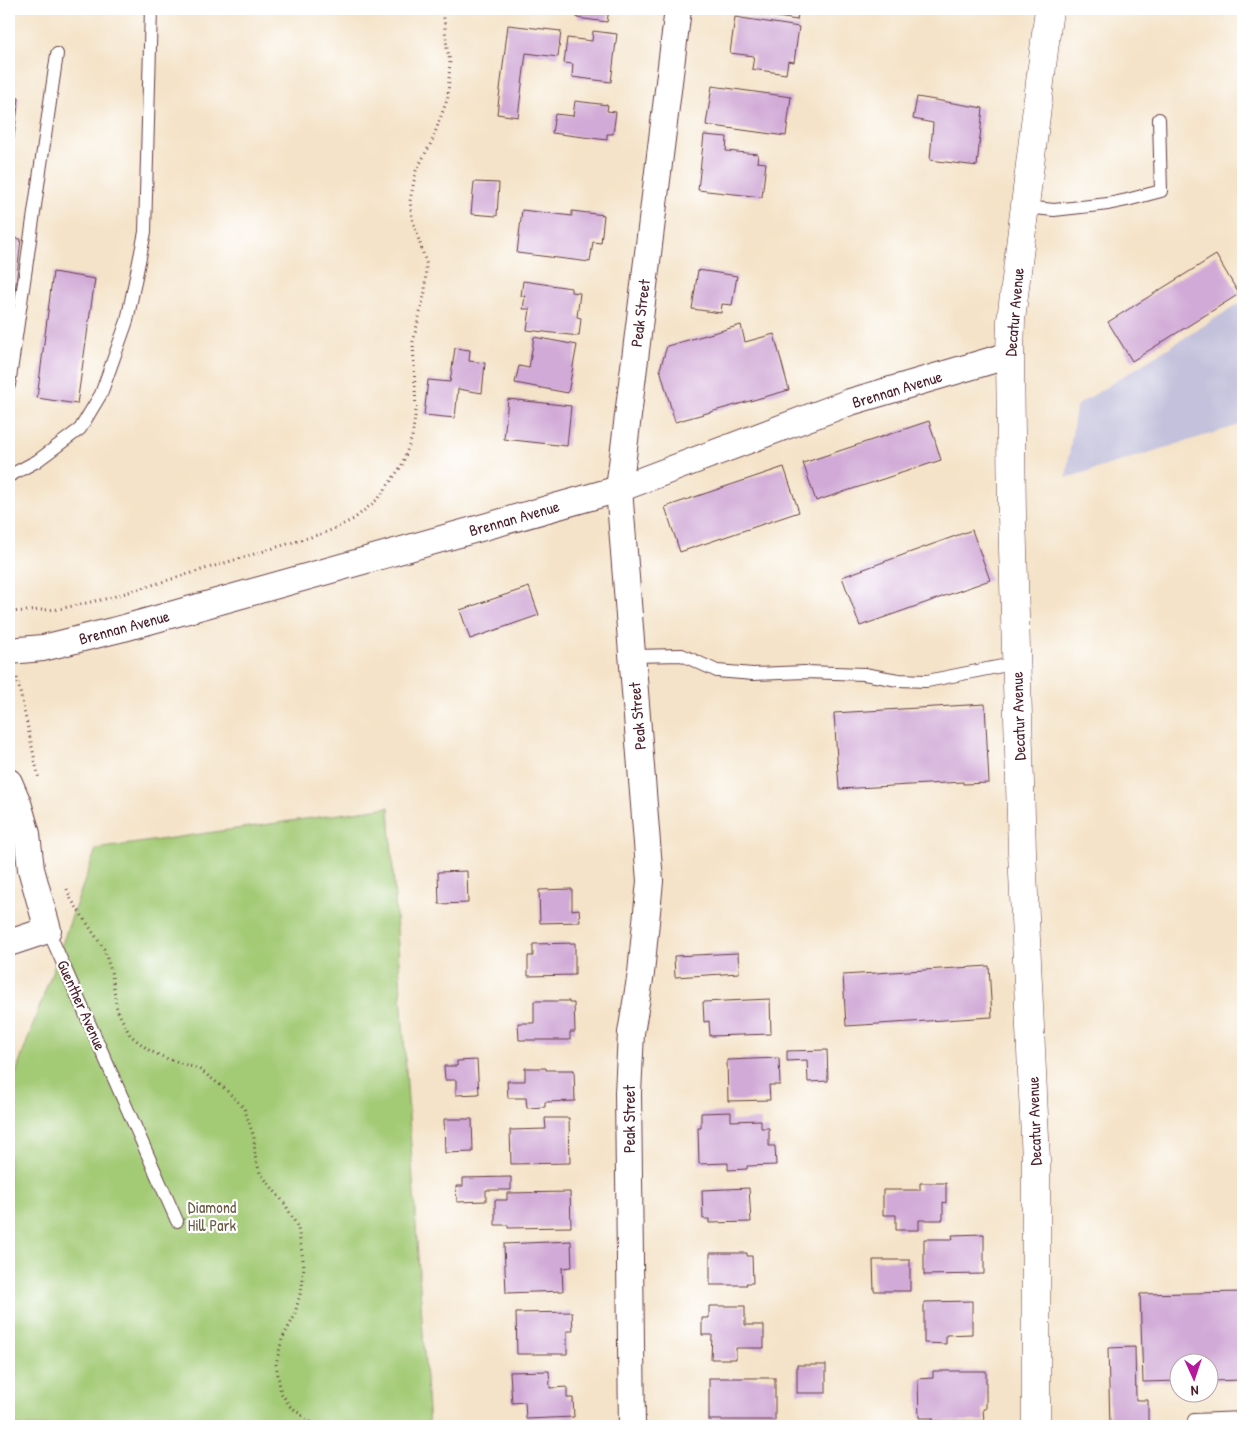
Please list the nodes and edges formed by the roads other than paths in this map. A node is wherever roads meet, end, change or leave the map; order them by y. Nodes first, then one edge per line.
1 (151, 9) edge
2 (678, 9) edge
3 (1049, 9) edge
4 (57, 54) dead end
5 (1159, 119) dead end
6 (1025, 207) junction
7 (1010, 355) junction
8 (9, 385) edge
9 (9, 476) edge
10 (619, 489) junction
11 (11, 651) edge
12 (632, 656) junction
13 (1017, 663) junction
14 (9, 782) edge
15 (48, 930) junction
16 (9, 943) edge
17 (177, 1221) dead end
18 (1243, 1418) edge
19 (632, 1426) edge
20 (1036, 1426) edge
21 (1195, 1426) edge

1 - 9 lane
2 - 10 street, Peak Street
3 - 6 main road, Decatur Avenue
4 - 8 lane
5 - 6 lane
6 - 7 main road, Decatur Avenue
7 - 10 street, Brennan Avenue
7 - 13 main road, Decatur Avenue
10 - 11 street, Brennan Avenue
10 - 12 street, Peak Street
12 - 13 lane
12 - 19 street, Peak Street
13 - 20 main road, Decatur Avenue
14 - 15 street, Guenther Avenue
15 - 16 street
15 - 17 lane, Guenther Avenue
18 - 21 lane

